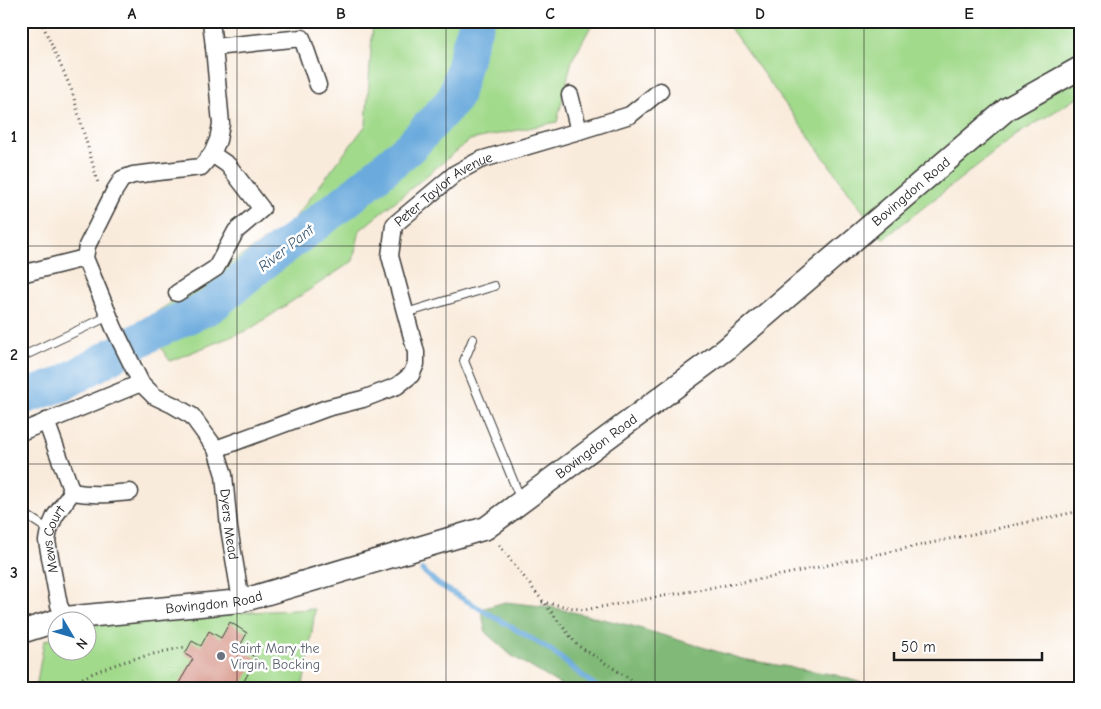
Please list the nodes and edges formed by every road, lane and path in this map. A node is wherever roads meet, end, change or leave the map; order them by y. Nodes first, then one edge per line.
1 (41, 21) edge
2 (210, 21) edge
3 (214, 47) junction
4 (1080, 68) edge
5 (318, 85) dead end
6 (660, 91) dead end
7 (570, 96) dead end
8 (579, 131) junction
9 (212, 154) junction
10 (102, 216) junction
11 (85, 258) junction
12 (21, 274) edge
13 (494, 286) dead end
14 (177, 293) dead end
15 (406, 312) junction
16 (112, 322) junction
17 (473, 338) dead end
18 (21, 357) edge
19 (138, 376) junction
20 (46, 421) junction
21 (21, 432) edge
22 (216, 450) junction
23 (72, 492) junction
24 (130, 492) dead end
25 (522, 502) junction
26 (1080, 511) edge
27 (21, 520) edge
28 (486, 528) junction
29 (49, 530) junction
30 (241, 600) junction
31 (542, 602) junction
32 (62, 612) edge
33 (98, 615) edge
34 (48, 623) edge
35 (21, 632) edge
36 (185, 647) dead end
37 (65, 688) edge
38 (117, 688) edge
39 (142, 688) edge
40 (644, 688) edge

1 - 10 path
2 - 3 street
3 - 5 street
3 - 9 street
4 - 25 street, Bovingdon Road
6 - 8 street, Peter Taylor Avenue
7 - 8 street
8 - 15 street, Peter Taylor Avenue
9 - 10 street
9 - 14 street
10 - 11 street
11 - 12 street
11 - 16 street
13 - 15 lane
15 - 22 street, Peter Taylor Avenue
16 - 18 lane
16 - 19 street
17 - 25 lane
19 - 20 street
19 - 22 street, Dyers Mead
20 - 21 street
20 - 23 street, Mews Court
22 - 30 street, Dyers Mead
23 - 24 street, Mews Court
23 - 29 street, Mews Court
25 - 28 street, Bovingdon Road
26 - 31 path
27 - 29 lane
28 - 30 street, Bovingdon Road
28 - 31 path
29 - 32 street, Mews Court
30 - 33 street, Bovingdon Road
31 - 40 path
34 - 35 street, Bovingdon Road
36 - 37 path
38 - 39 path

